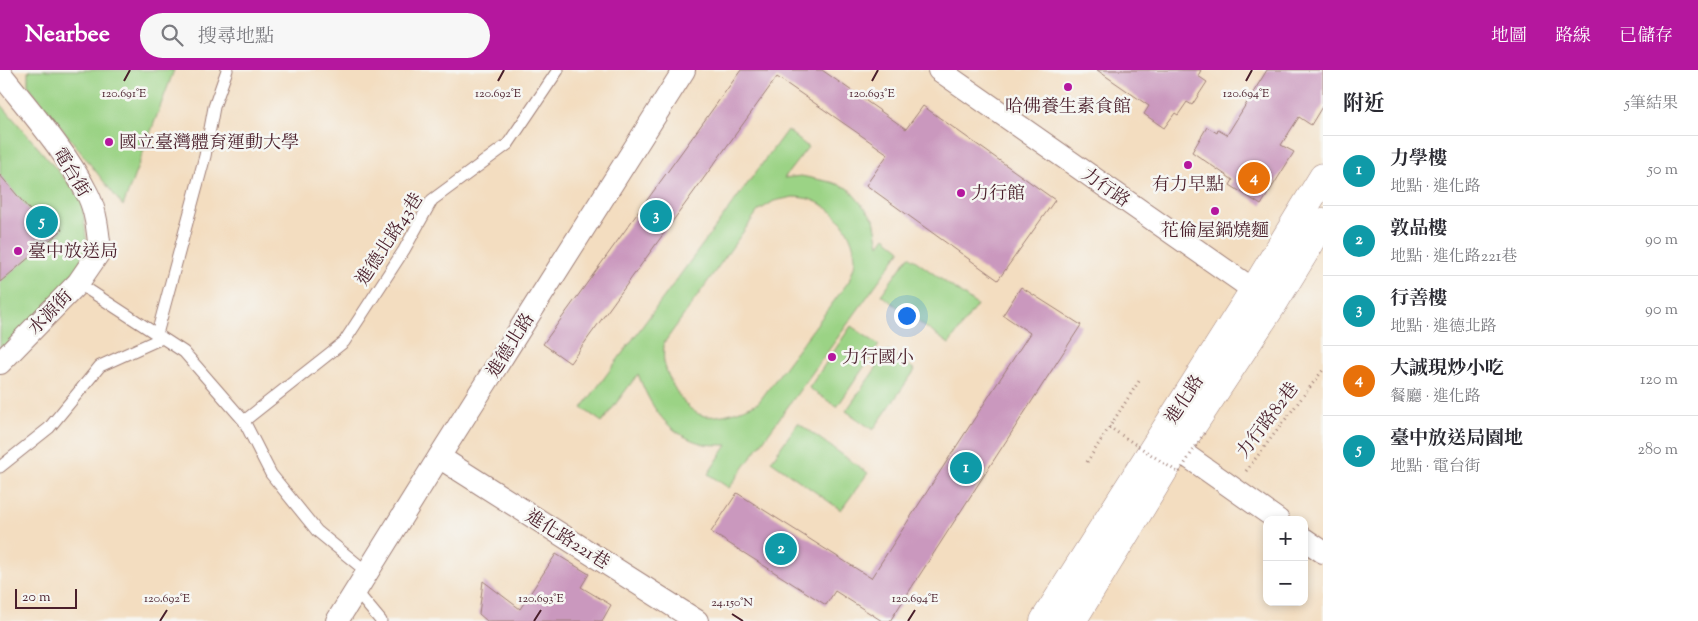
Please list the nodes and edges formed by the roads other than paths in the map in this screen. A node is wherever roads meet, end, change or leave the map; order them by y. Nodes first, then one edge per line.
1 (227, 70) edge
2 (558, 70) edge
3 (684, 70) edge
4 (943, 71) edge
5 (0, 73) edge
6 (1323, 177) edge
7 (1323, 222) edge
8 (78, 283) junction
9 (1264, 297) junction
10 (159, 336) junction
11 (0, 363) edge
12 (244, 421) junction
13 (1168, 443) junction
14 (439, 457) junction
15 (0, 467) edge
16 (1272, 516) edge
17 (1308, 542) edge
18 (1323, 552) edge
19 (367, 572) junction
20 (356, 591) junction
21 (337, 621) edge
22 (381, 621) edge
23 (697, 621) edge
24 (1044, 621) edge
25 (1072, 621) edge

1 - 10 lane
2 - 12 lane, 進德北路43巷
3 - 14 street, 進德北路
4 - 9 street, 力行路
5 - 8 street, 電台街
6 - 9 main road, 進化路
7 - 9 main road, 進化路
8 - 10 lane
8 - 11 street, 水源街
9 - 13 main road, 進化路
10 - 12 lane
10 - 15 lane
12 - 19 lane
13 - 16 street
13 - 24 main road, 進化路
13 - 25 main road, 進化路
14 - 19 street, 進德北路
14 - 23 street, 進化路221巷
17 - 18 street
19 - 20 street, 進德北路
20 - 21 street, 進德北路
20 - 22 lane

